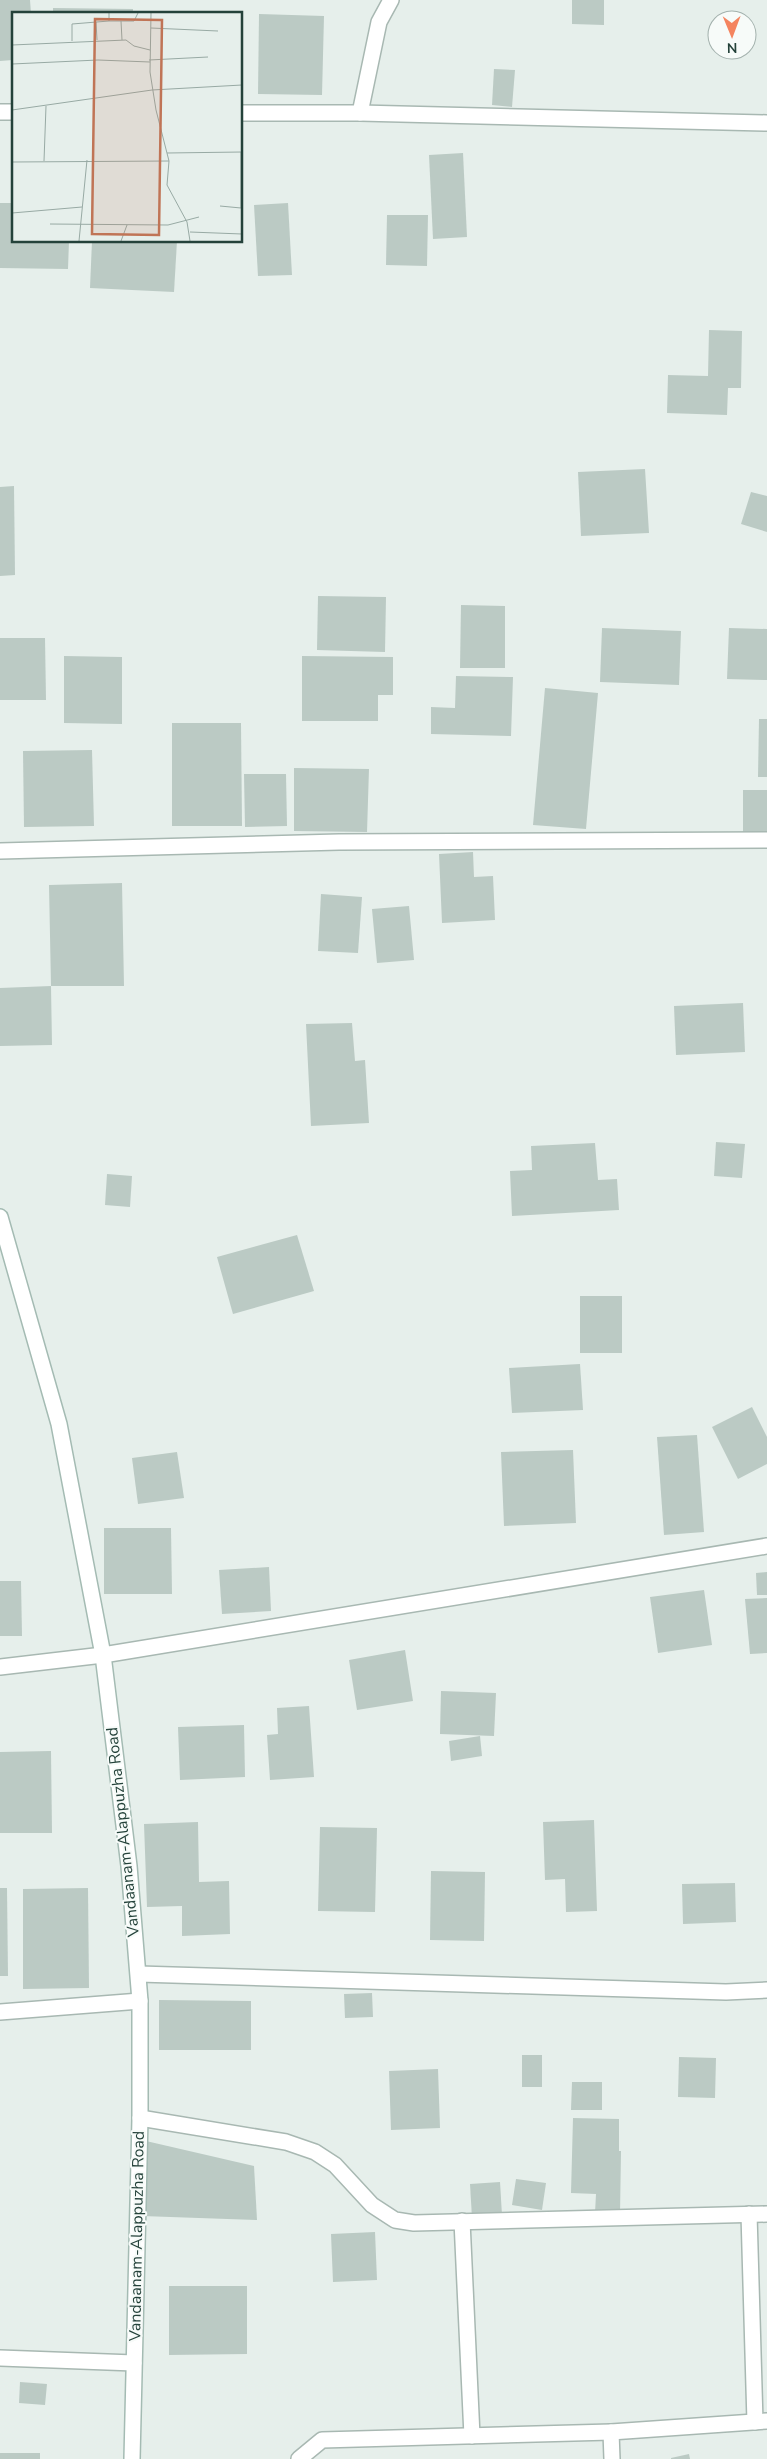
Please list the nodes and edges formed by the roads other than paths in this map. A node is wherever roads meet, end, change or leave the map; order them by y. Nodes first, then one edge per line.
1 (391, 0) edge
2 (242, 113) edge
3 (360, 113) junction
4 (767, 123) edge
5 (767, 840) edge
6 (0, 851) edge
7 (0, 1218) edge
8 (767, 1546) edge
9 (103, 1656) junction
10 (0, 1667) edge
11 (138, 1974) junction
12 (767, 1990) edge
13 (140, 2001) junction
14 (0, 2012) edge
15 (140, 2118) junction
16 (749, 2214) junction
17 (767, 2214) edge
18 (462, 2221) junction
19 (0, 2358) edge
20 (134, 2363) junction
21 (761, 2421) edge
22 (611, 2432) junction
23 (472, 2436) junction
24 (132, 2459) edge
25 (299, 2459) edge
26 (612, 2459) edge

1 - 3 street
2 - 3 street
3 - 4 street
5 - 6 street
7 - 9 street, Vandaanam-Alappuzha Road
8 - 9 street
9 - 10 street
9 - 11 street, Vandaanam-Alappuzha Road
11 - 12 street
11 - 13 street, Vandaanam-Alappuzha Road
13 - 14 street
13 - 15 street, Vandaanam-Alappuzha Road
15 - 18 street
15 - 20 street, Vandaanam-Alappuzha Road
16 - 17 street
16 - 18 street
16 - 21 street
18 - 23 street
19 - 20 street
20 - 24 street, Vandaanam-Alappuzha Road
21 - 22 street
22 - 23 street
22 - 26 street
23 - 25 street

